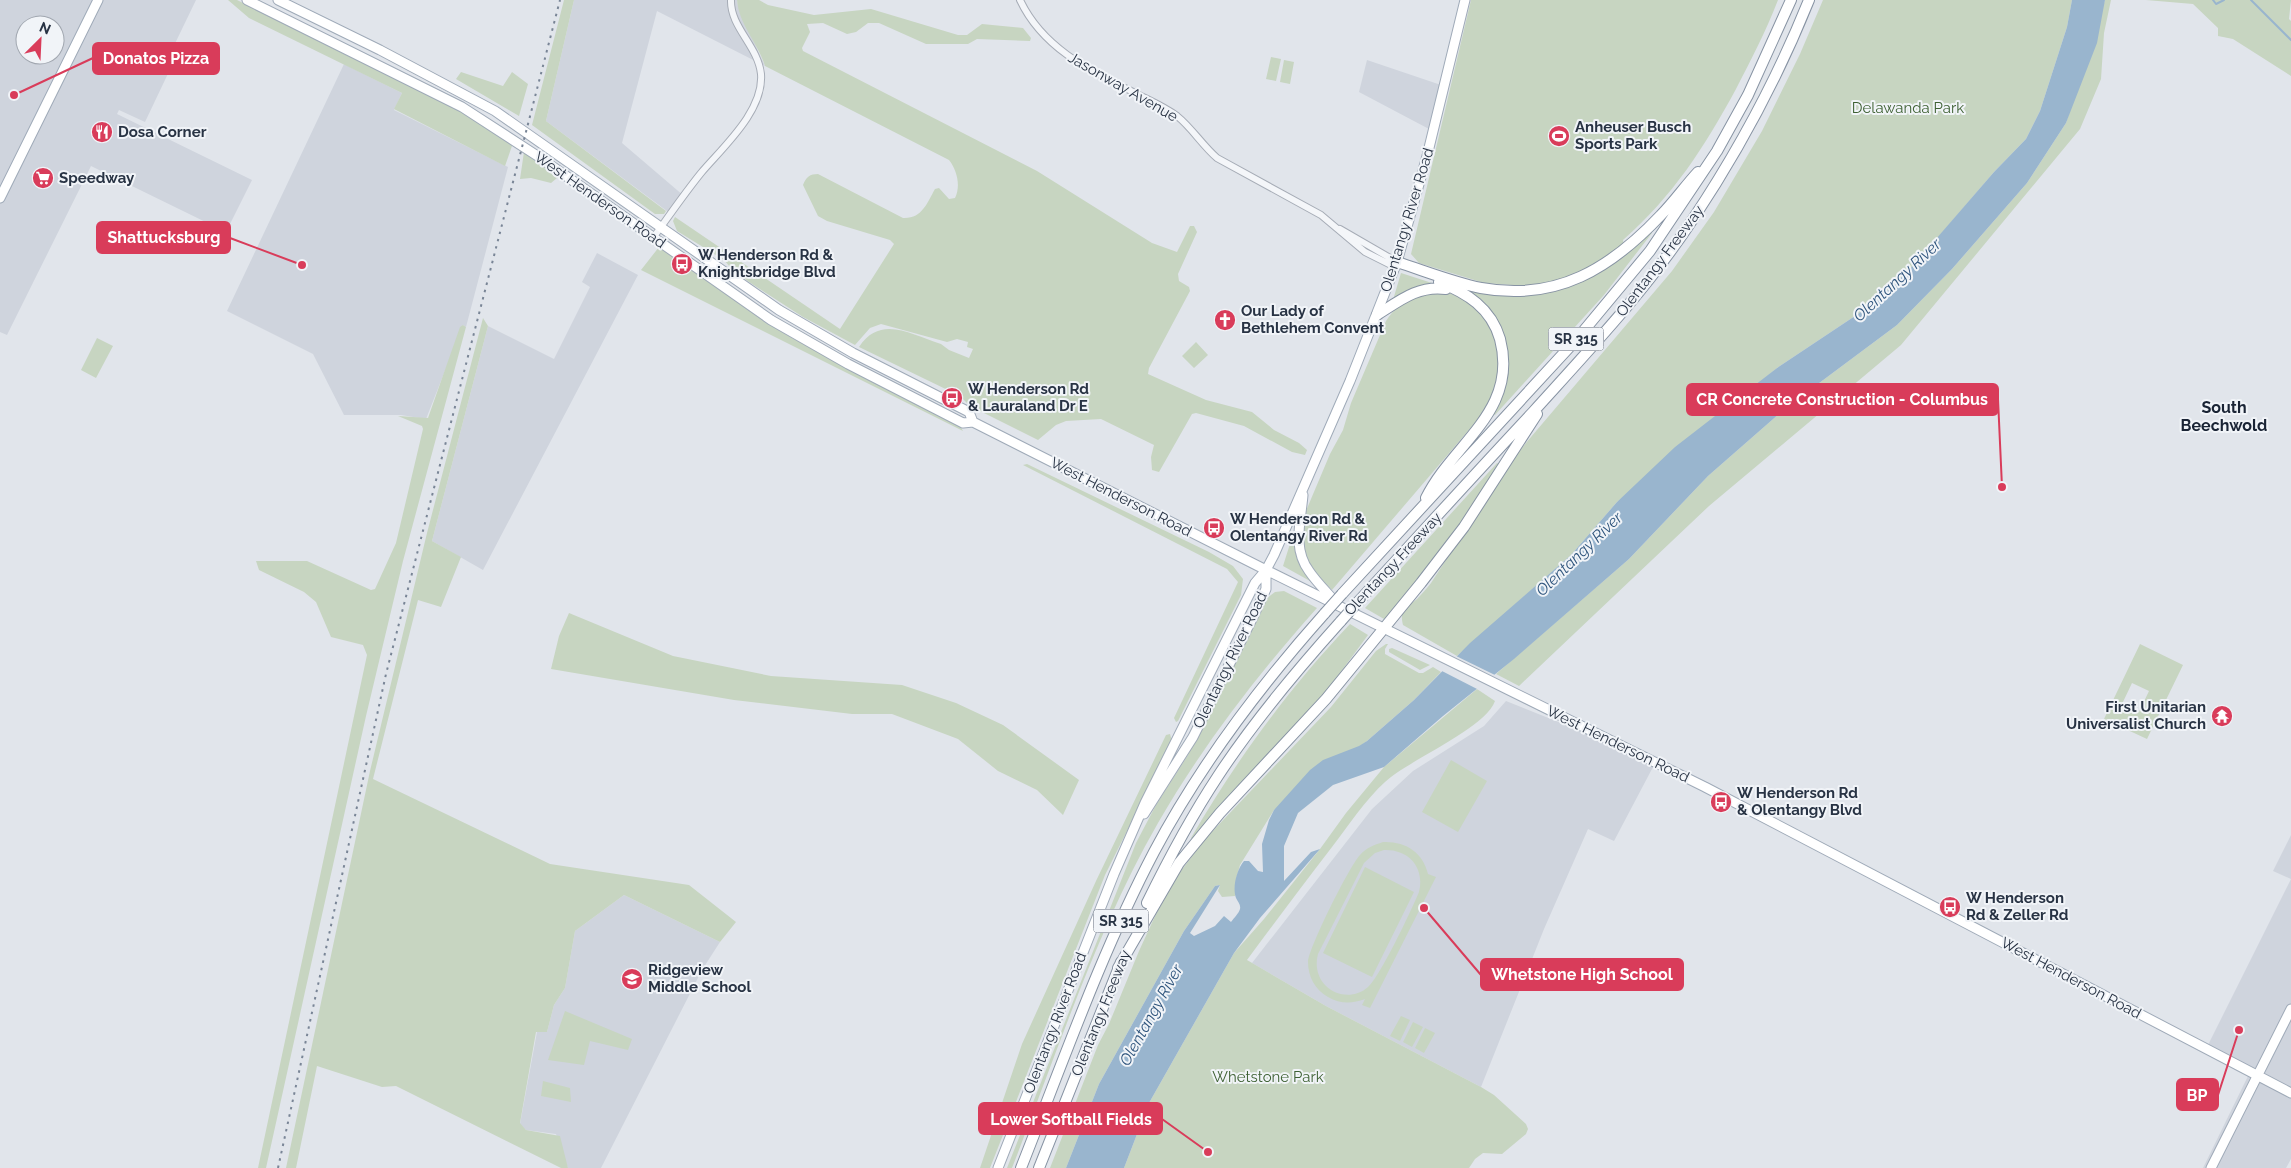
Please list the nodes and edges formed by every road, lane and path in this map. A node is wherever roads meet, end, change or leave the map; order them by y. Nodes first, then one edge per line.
1 (98, 0) edge
2 (247, 0) edge
3 (278, 0) edge
4 (730, 0) edge
5 (1020, 0) edge
6 (1465, 0) edge
7 (1791, 0) edge
8 (1809, 0) edge
9 (1814, 0) edge
10 (1796, 32) junction
11 (1717, 150) junction
12 (0, 198) edge
13 (661, 227) junction
14 (654, 238) junction
15 (1396, 265) junction
16 (1471, 298) junction
17 (1377, 315) junction
18 (1555, 388) junction
19 (973, 422) junction
20 (1303, 488) junction
21 (1417, 513) junction
22 (1266, 570) junction
23 (1339, 606) junction
24 (1384, 629) junction
25 (1137, 824) junction
26 (1118, 968) junction
27 (2291, 1010) edge
28 (2258, 1075) junction
29 (2291, 1093) edge
30 (998, 1168) edge
31 (1021, 1168) edge
32 (1039, 1168) edge
33 (2212, 1168) edge

1 - 12 main road
2 - 14 main road, West Henderson Road
3 - 13 main road, West Henderson Road
4 - 13 street
5 - 15 street, Jasonway Avenue
6 - 15 main road, Olentangy River Road
7 - 11 highway, Olentangy Freeway / SR 315
8 - 10 highway, Olentangy Freeway / SR 315
9 - 10 highway
10 - 18 highway, Olentangy Freeway / SR 315
11 - 15 highway
11 - 21 highway, Olentangy Freeway / SR 315
13 - 14 street
13 - 19 main road, West Henderson Road
14 - 19 main road, West Henderson Road
15 - 16 highway
15 - 17 main road, Olentangy River Road
16 - 17 highway
16 - 21 highway
17 - 20 main road, Olentangy River Road
18 - 24 highway
18 - 26 highway, Olentangy Freeway / SR 315, bridge
19 - 22 main road, West Henderson Road
20 - 22 main road, Olentangy River Road
20 - 23 main road
21 - 31 highway, Olentangy Freeway / SR 315, bridge
22 - 23 main road, West Henderson Road
22 - 25 main road, Olentangy River Road
22 - 25 main road, Olentangy River Road
23 - 24 main road, West Henderson Road
24 - 26 highway
24 - 28 main road, West Henderson Road
25 - 30 main road, Olentangy River Road
26 - 32 highway, Olentangy Freeway / SR 315
27 - 28 main road
28 - 29 main road, West Henderson Road
28 - 33 main road

